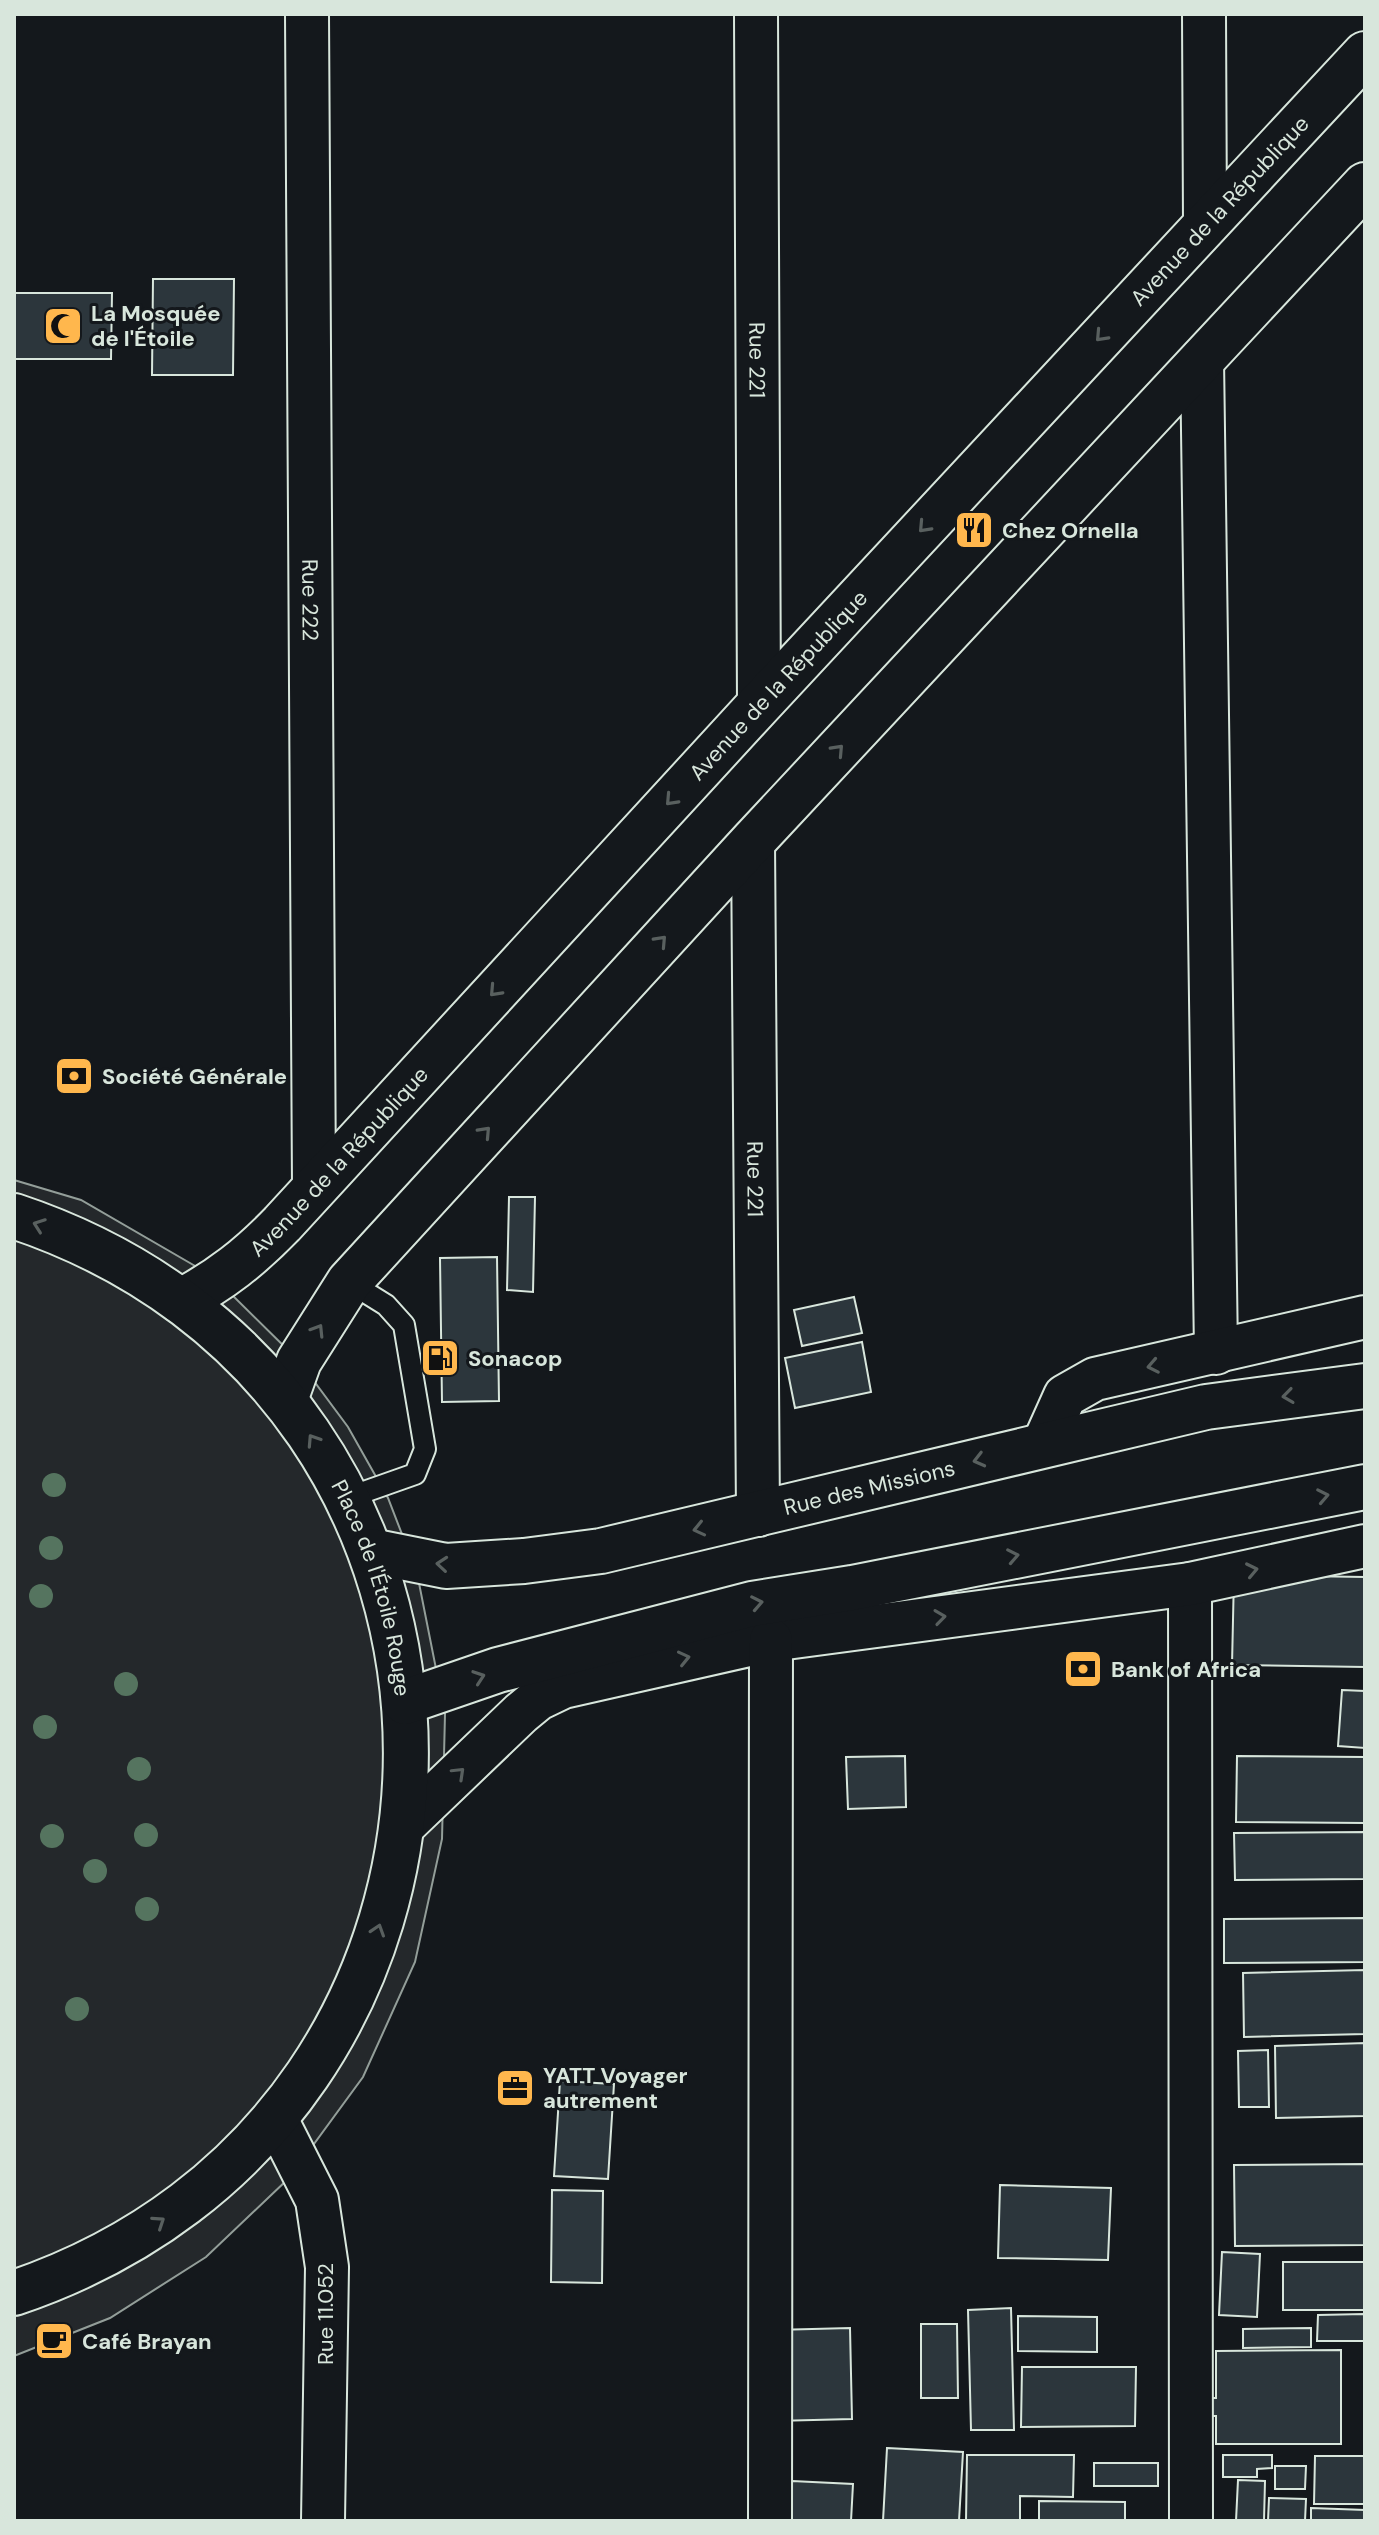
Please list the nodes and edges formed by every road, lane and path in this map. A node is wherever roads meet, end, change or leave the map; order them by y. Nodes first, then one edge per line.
1 (307, 14) edge
2 (756, 14) edge
3 (1204, 14) edge
4 (1365, 54) edge
5 (1365, 185) edge
6 (1205, 225) junction
7 (1202, 359) junction
8 (759, 705) junction
9 (753, 841) junction
10 (314, 1187) junction
11 (14, 1216) edge
12 (349, 1282) junction
13 (181, 1301) junction
14 (1365, 1317) edge
15 (1216, 1353) junction
16 (1365, 1386) edge
17 (285, 1400) junction
18 (1043, 1445) junction
19 (1365, 1487) edge
20 (347, 1498) junction
21 (758, 1515) junction
22 (1365, 1546) edge
23 (371, 1551) junction
24 (1190, 1584) junction
25 (771, 1640) junction
26 (405, 1702) junction
27 (402, 1827) junction
28 (275, 2117) junction
29 (14, 2293) edge
30 (323, 2521) edge
31 (770, 2521) edge
32 (1191, 2521) edge

1 - 10 street, Rue 222
2 - 8 street, Rue 221
3 - 6 street
4 - 6 main road, Avenue de la République
5 - 7 main road
6 -> 8 main road, Avenue de la République
9 -> 7 main road
7 - 15 street
8 -> 10 main road, Avenue de la République
12 -> 9 main road
9 - 21 street, Rue 221
10 - 13 main road, Avenue de la République
13 -> 11 main road, Place de l'Étoile Rouge
17 -> 12 main road
12 - 20 lane
13 - 17 main road, Place de l'Étoile Rouge
14 - 15 street
15 -> 18 street
16 -> 18 main road, Rue des Missions
20 -> 17 main road, Place de l'Étoile Rouge
18 -> 21 main road, Rue des Missions
26 -> 19 main road
20 - 23 main road, Place de l'Étoile Rouge
21 -> 23 main road, Rue des Missions
24 -> 22 street
23 - 26 main road, Place de l'Étoile Rouge
25 -> 24 street
24 - 32 street
27 -> 25 street
25 - 31 street
26 - 27 main road, Place de l'Étoile Rouge
28 -> 27 main road, Place de l'Étoile Rouge
29 -> 28 main road, Place de l'Étoile Rouge
28 - 30 street, Rue 11.052

